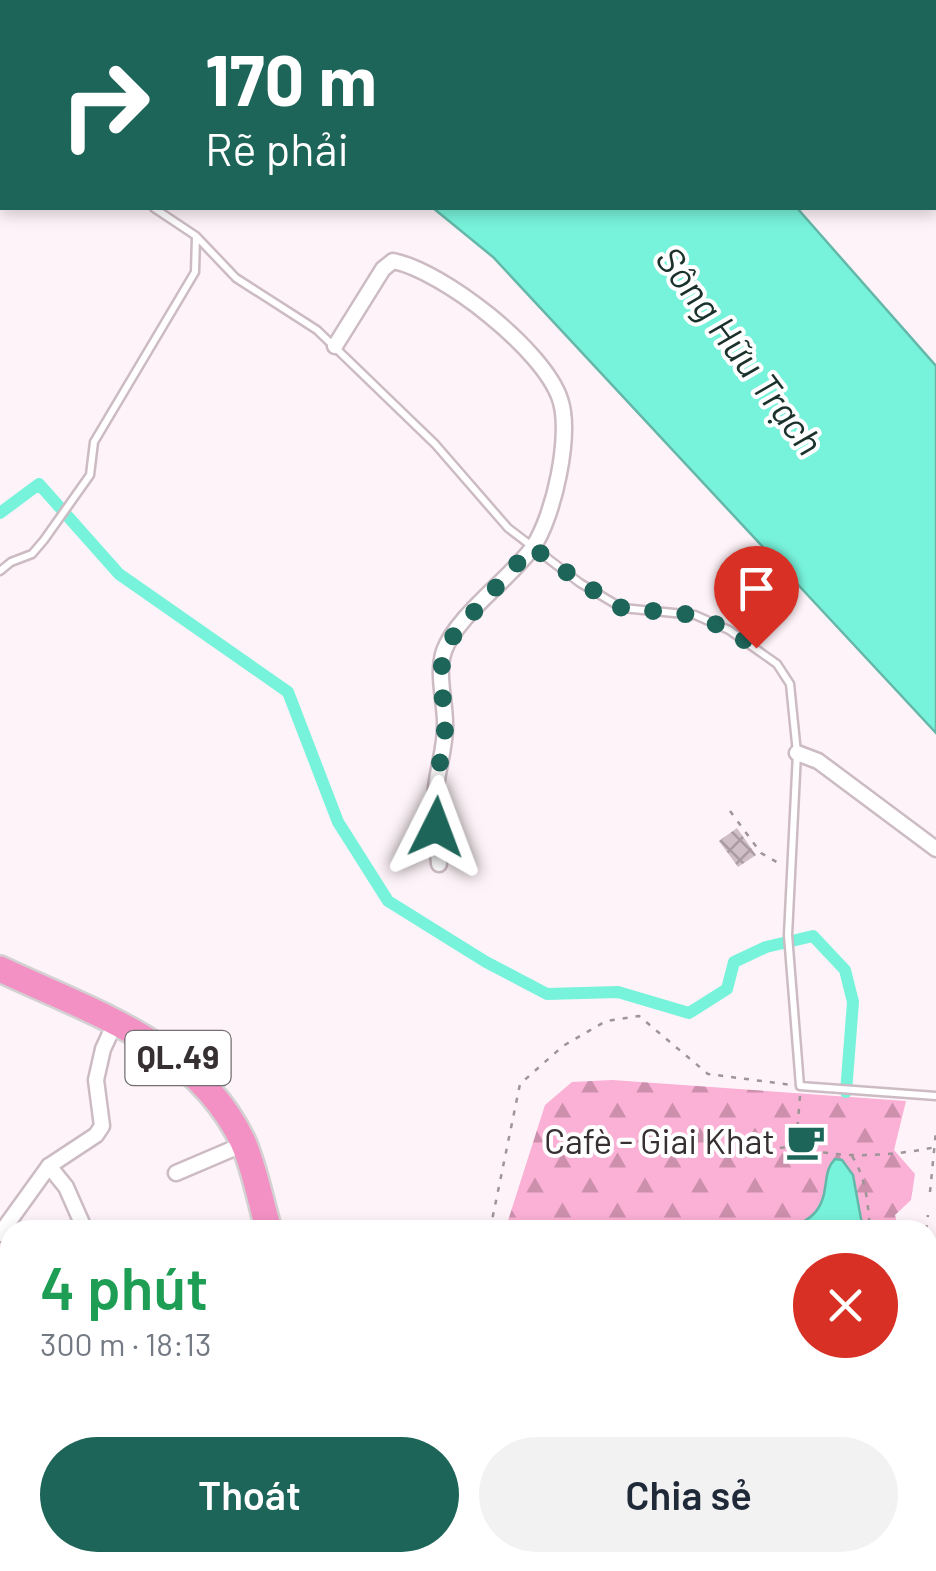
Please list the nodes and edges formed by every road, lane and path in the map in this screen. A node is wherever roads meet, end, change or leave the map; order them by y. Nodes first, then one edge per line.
1 (157, 210) edge
2 (196, 236) junction
3 (335, 346) junction
4 (532, 547) junction
5 (0, 572) edge
6 (797, 753) junction
7 (730, 811) dead end
8 (936, 848) edge
9 (440, 864) dead end
10 (790, 870) junction
11 (0, 969) edge
12 (116, 1024) junction
13 (800, 1086) junction
14 (936, 1096) edge
15 (936, 1130) edge
16 (652, 1135) dead end
17 (244, 1144) junction
18 (796, 1146) junction
19 (934, 1148) edge
20 (851, 1154) junction
21 (49, 1166) junction
22 (176, 1173) dead end
23 (930, 1192) dead end
24 (928, 1215) dead end
25 (10, 1220) edge
26 (80, 1220) edge
27 (266, 1220) edge
28 (492, 1220) edge
29 (869, 1220) edge
30 (927, 1220) edge

1 - 2 lane
2 - 3 lane
2 - 5 lane
3 - 4 lane
3 - 4 street
4 - 6 lane
4 - 9 street
6 - 8 street
6 - 10 lane
7 - 10 path
10 - 13 lane
11 - 12 highway, QL.49
12 - 17 highway, QL.49
12 - 21 street
13 - 14 lane
13 - 18 path
13 - 28 path
15 - 19 path
16 - 18 path
17 - 22 street
17 - 27 highway, QL.49
18 - 20 path
19 - 20 path
19 - 23 path
20 - 29 path
21 - 25 street
21 - 26 street
24 - 30 path

